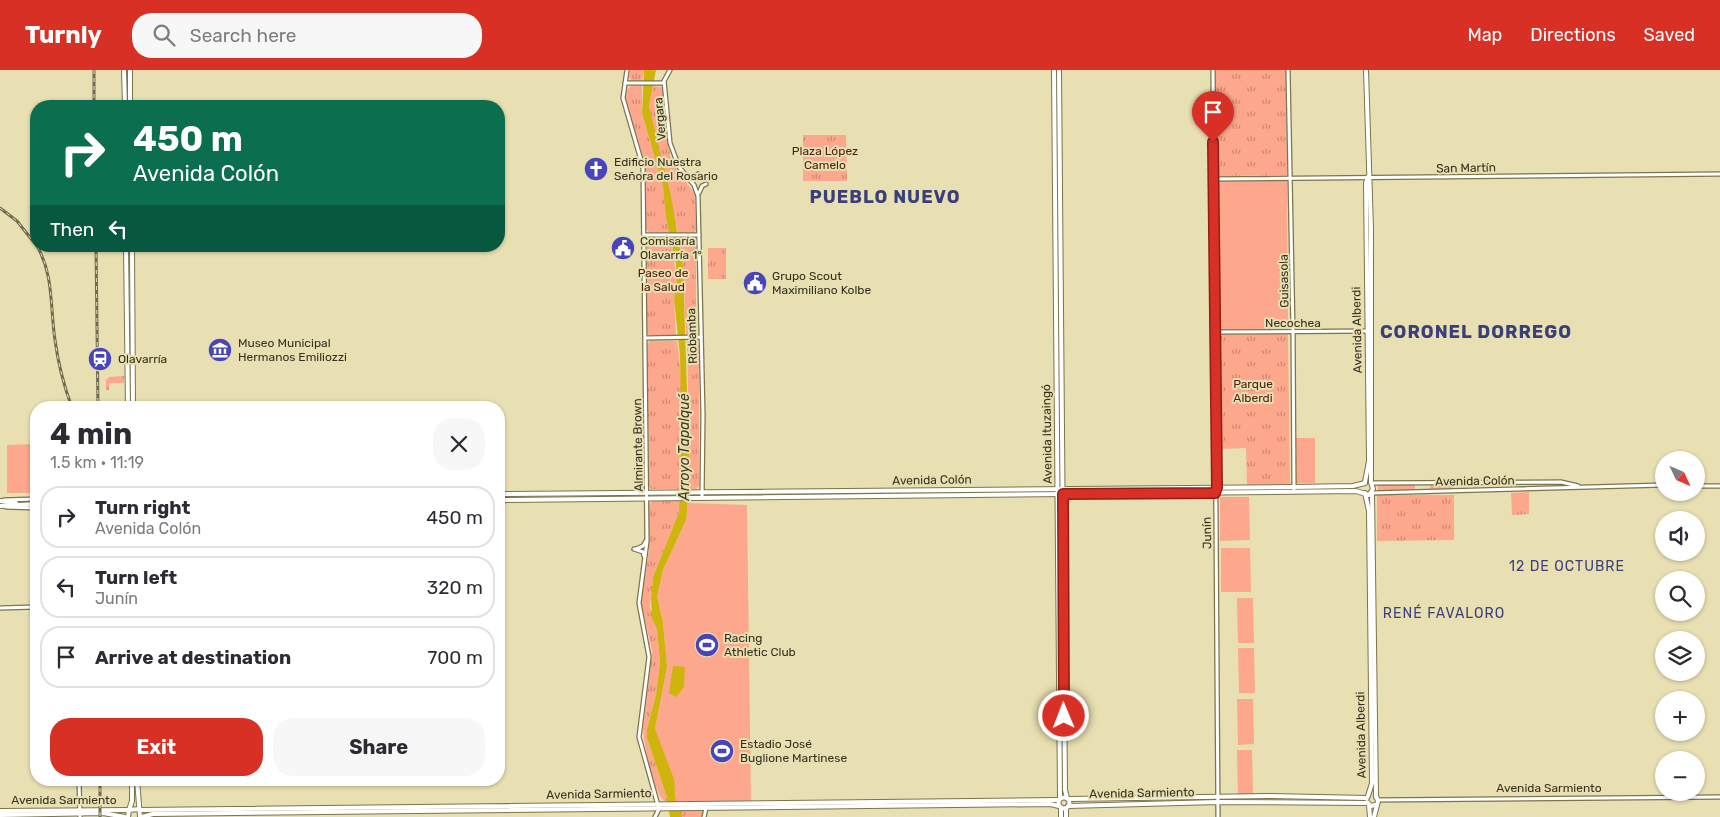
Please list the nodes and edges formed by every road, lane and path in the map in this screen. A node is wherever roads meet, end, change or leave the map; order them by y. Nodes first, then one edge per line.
1 (124, 70) edge
2 (130, 70) edge
3 (627, 70) edge
4 (670, 70) edge
5 (1054, 70) edge
6 (1060, 70) edge
7 (1213, 70) edge
8 (1288, 70) edge
9 (1366, 70) edge
10 (624, 83) junction
11 (664, 83) junction
12 (125, 100) edge
13 (130, 100) edge
14 (698, 174) dead end
15 (1720, 174) edge
16 (1291, 177) junction
17 (1368, 177) junction
18 (688, 178) junction
19 (1213, 179) junction
20 (706, 184) dead end
21 (698, 196) junction
22 (644, 235) junction
23 (699, 235) junction
24 (126, 252) edge
25 (132, 252) edge
26 (1369, 330) junction
27 (1293, 331) junction
28 (1215, 332) junction
29 (700, 337) junction
30 (646, 338) junction
31 (128, 401) edge
32 (133, 401) edge
33 (1372, 482) junction
34 (1365, 483) junction
35 (1655, 485) edge
36 (1578, 486) junction
37 (1705, 486) edge
38 (1720, 486) edge
39 (1217, 487) junction
40 (1294, 487) junction
41 (1060, 491) junction
42 (648, 492) junction
43 (702, 492) junction
44 (1294, 492) junction
45 (1215, 493) junction
46 (1365, 493) junction
47 (1372, 493) junction
48 (505, 494) edge
49 (702, 497) junction
50 (648, 498) junction
51 (30, 499) edge
52 (505, 500) edge
53 (0, 501) edge
54 (26, 504) junction
55 (30, 504) edge
56 (0, 507) edge
57 (30, 508) edge
58 (646, 535) junction
59 (644, 566) junction
60 (30, 607) edge
61 (0, 608) edge
62 (79, 786) edge
63 (132, 786) edge
64 (137, 786) edge
65 (1720, 797) edge
66 (1067, 798) junction
67 (1377, 798) junction
68 (1059, 799) junction
69 (1218, 799) junction
70 (1368, 801) junction
71 (657, 803) junction
72 (1375, 805) junction
73 (699, 806) junction
74 (707, 806) junction
75 (1060, 807) junction
76 (1067, 807) junction
77 (661, 809) junction
78 (129, 810) junction
79 (139, 810) junction
80 (0, 811) edge
81 (80, 813) edge
82 (0, 815) edge
83 (127, 817) edge
84 (141, 817) edge
85 (655, 817) edge
86 (704, 817) edge
87 (1061, 817) edge
88 (1066, 817) edge
89 (1218, 817) edge
90 (1372, 817) edge

1 - 12 main road
2 - 13 main road
3 - 10 street, Almirante Brown
4 - 11 street
5 - 41 main road, Avenida Ituzaingó
6 - 41 main road, Avenida Ituzaingó
7 - 19 street, Junín
8 - 16 street, Guisasola
9 - 17 main road, Avenida Alberdi
10 - 11 street
10 - 22 street, Almirante Brown
11 - 18 street, Vergara
14 - 18 street
15 - 17 street, San Martín
16 - 17 street, San Martín
16 - 19 street, San Martín
16 - 27 street, Guisasola
17 - 26 main road, Avenida Alberdi
18 - 21 street, Riobamba
19 - 28 street, Junín
20 - 21 street
21 - 23 street, Riobamba
22 - 23 street
22 - 30 street, Almirante Brown
23 - 29 street, Riobamba
24 - 31 main road
25 - 32 main road
26 - 27 street, Necochea
26 - 33 main road, Avenida Alberdi
26 - 34 main road, Avenida Alberdi
27 - 28 street, Necochea
27 - 40 street, Guisasola
28 - 39 street, Junín
29 - 30 street
29 - 43 street, Riobamba
30 - 42 street, Almirante Brown
33 - 34 main road, Avenida Colón
33 - 36 street, Avenida Colón
33 - 47 main road, Avenida Alberdi
34 - 40 main road, Avenida Colón
34 - 46 main road, Avenida Alberdi
35 - 36 street, Avenida Colón
36 - 47 street, Avenida Colón
37 - 38 street
39 - 40 main road, Avenida Colón
39 - 41 main road, Avenida Colón
39 - 45 street, Junín
40 - 44 street, Guisasola
41 - 43 main road, Avenida Colón
41 - 45 main road, Avenida Colón
41 - 49 main road, Avenida Colón
41 - 66 main road, Avenida Ituzaingó
41 - 68 main road, Avenida Ituzaingó
42 - 43 main road, Avenida Colón
42 - 48 main road, Avenida Colón
42 - 50 street, Almirante Brown
43 - 49 street, Riobamba
44 - 45 main road, Avenida Colón
44 - 46 main road, Avenida Colón
45 - 69 street, Junín
46 - 47 main road, Avenida Colón
46 - 70 main road, Avenida Alberdi
47 - 67 main road, Avenida Alberdi
49 - 50 main road, Avenida Colón
50 - 52 main road, Avenida Colón
50 - 58 street, Almirante Brown
51 - 53 street
53 - 54 main road
54 - 55 main road
54 - 56 main road
56 - 57 street
58 - 59 street, Almirante Brown
58 - 59 street
59 - 71 street, Almirante Brown
60 - 61 street
62 - 81 street
63 - 78 main road
64 - 79 main road
65 - 67 street, Avenida Sarmiento
66 - 68 main road, Avenida Sarmiento
66 - 69 main road, Avenida Sarmiento
66 - 76 main road, Avenida Ituzaingó
67 - 70 main road
67 - 72 main road
68 - 74 main road, Avenida Sarmiento
68 - 75 main road, Avenida Ituzaingó
69 - 70 main road, Avenida Sarmiento
69 - 76 main road, Avenida Sarmiento
69 - 89 street, Junín
70 - 72 main road
70 - 90 main road, Avenida Alberdi
71 - 73 main road, Avenida Sarmiento
71 - 77 street, Almirante Brown
71 - 79 main road, Avenida Sarmiento
72 - 90 main road, Avenida Alberdi
73 - 74 main road, Avenida Sarmiento
73 - 77 main road, Avenida Sarmiento
74 - 75 main road, Avenida Sarmiento
74 - 86 street
75 - 76 main road, Avenida Sarmiento
75 - 87 main road
76 - 88 main road
77 - 84 main road, Avenida Sarmiento
77 - 85 street
78 - 79 main road, Avenida Sarmiento
78 - 81 main road, Avenida Sarmiento
78 - 83 main road
79 - 84 main road
80 - 81 main road, Avenida Sarmiento
81 - 82 main road, Avenida Sarmiento
81 - 83 main road, Avenida Sarmiento

